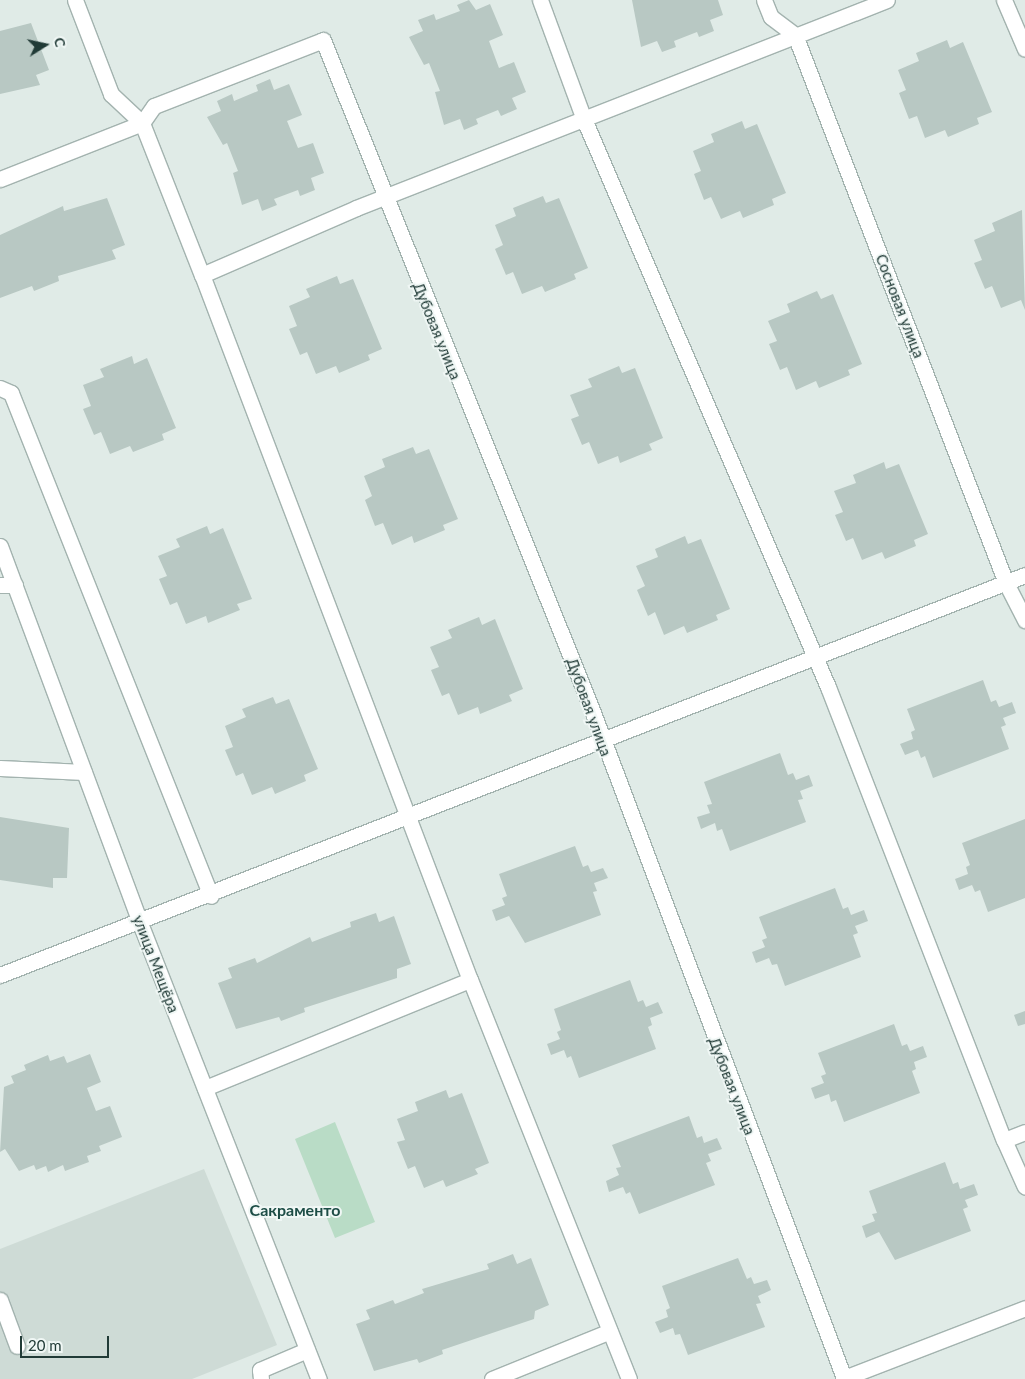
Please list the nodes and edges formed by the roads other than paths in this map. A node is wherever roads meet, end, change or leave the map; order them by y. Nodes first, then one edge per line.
1 (75, 0) edge
2 (540, 0) edge
3 (764, 0) edge
4 (887, 0) edge
5 (1004, 0) edge
6 (795, 35) junction
7 (1025, 49) edge
8 (583, 117) junction
9 (142, 123) junction
10 (0, 180) edge
11 (383, 198) junction
12 (202, 275) junction
13 (0, 388) edge
14 (0, 546) edge
15 (1025, 575) edge
16 (1006, 583) junction
17 (7, 585) edge
18 (1025, 620) edge
19 (813, 655) junction
20 (602, 738) junction
21 (0, 768) edge
22 (84, 772) junction
23 (409, 817) junction
24 (210, 896) junction
25 (140, 923) junction
26 (0, 975) edge
27 (470, 980) junction
28 (205, 1088) junction
29 (1025, 1132) edge
30 (1004, 1140) junction
31 (1025, 1187) edge
32 (0, 1300) edge
33 (1025, 1308) edge
34 (610, 1331) junction
35 (17, 1346) dead end
36 (307, 1350) junction
37 (261, 1379) edge
38 (319, 1379) edge
39 (492, 1379) edge
40 (629, 1379) edge

1 - 9 street
2 - 8 street
3 - 6 street
4 - 6 street
5 - 7 street
6 - 8 street
6 - 16 street, Сосновая улица
8 - 11 street
8 - 19 street
9 - 10 street
9 - 11 street, Дубовая улица
9 - 12 street
11 - 12 street
11 - 20 street, Дубовая улица
12 - 23 street
13 - 24 street
14 - 17 street, улица Мещёра
15 - 16 street
16 - 18 street, Сосновая улица
16 - 19 street
17 - 22 street, улица Мещёра
19 - 20 street
19 - 30 street
20 - 23 street
20 - 33 street, Дубовая улица
21 - 22 street
22 - 25 street, улица Мещёра
23 - 24 street
23 - 27 street
24 - 25 street
25 - 26 street
25 - 28 street, улица Мещёра
27 - 28 street
27 - 34 street
28 - 36 street, улица Мещёра
29 - 30 street
30 - 31 street
32 - 35 street
34 - 39 street
34 - 40 street
36 - 37 street
36 - 38 street, улица Мещёра

